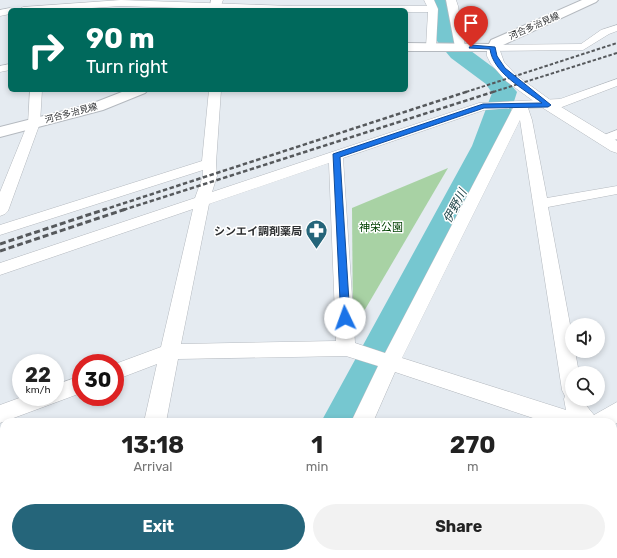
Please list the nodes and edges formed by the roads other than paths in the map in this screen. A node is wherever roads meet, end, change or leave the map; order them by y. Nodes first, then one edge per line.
1 (451, 0) edge
2 (592, 0) edge
3 (431, 4) edge
4 (217, 5) edge
5 (49, 6) edge
6 (36, 8) edge
7 (273, 8) edge
8 (320, 8) edge
9 (617, 28) edge
10 (408, 47) edge
11 (436, 47) junction
12 (460, 47) junction
13 (493, 48) junction
14 (617, 82) edge
15 (36, 92) edge
16 (135, 92) edge
17 (215, 92) edge
18 (521, 105) junction
19 (548, 105) junction
20 (34, 123) junction
21 (0, 132) edge
22 (610, 137) edge
23 (617, 148) edge
24 (336, 156) junction
25 (209, 163) junction
26 (617, 190) edge
27 (202, 200) junction
28 (541, 204) junction
29 (0, 211) edge
30 (0, 230) edge
31 (0, 269) edge
32 (346, 348) junction
33 (170, 352) junction
34 (390, 362) junction
35 (568, 366) edge
36 (124, 369) edge
37 (22, 406) edge
38 (575, 406) edge
39 (617, 411) edge
40 (0, 414) edge
41 (156, 418) edge
42 (364, 418) edge
43 (561, 418) edge
44 (584, 418) edge
45 (607, 418) edge

1 - 12 street
2 - 13 main road, 河合多治見線
3 - 8 street
3 - 11 street
4 - 5 street
4 - 7 street
5 - 6 street
9 - 13 street
10 - 11 main road
11 - 12 main road
12 - 13 main road
13 - 19 street
14 - 19 street
15 - 20 street
16 - 20 main road, 河合多治見線
17 - 25 street
18 - 19 street
18 - 24 street
18 - 28 street
18 - 34 street
19 - 22 street
20 - 21 main road, 河合多治見線
20 - 29 street
22 - 23 street
24 - 27 street
24 - 32 street
25 - 27 street
25 - 30 street
26 - 28 street
27 - 31 street
27 - 33 street
28 - 35 street
32 - 33 street
32 - 34 street
33 - 36 street
33 - 41 street
34 - 42 street
34 - 43 street
37 - 40 street
38 - 44 street
39 - 45 street

